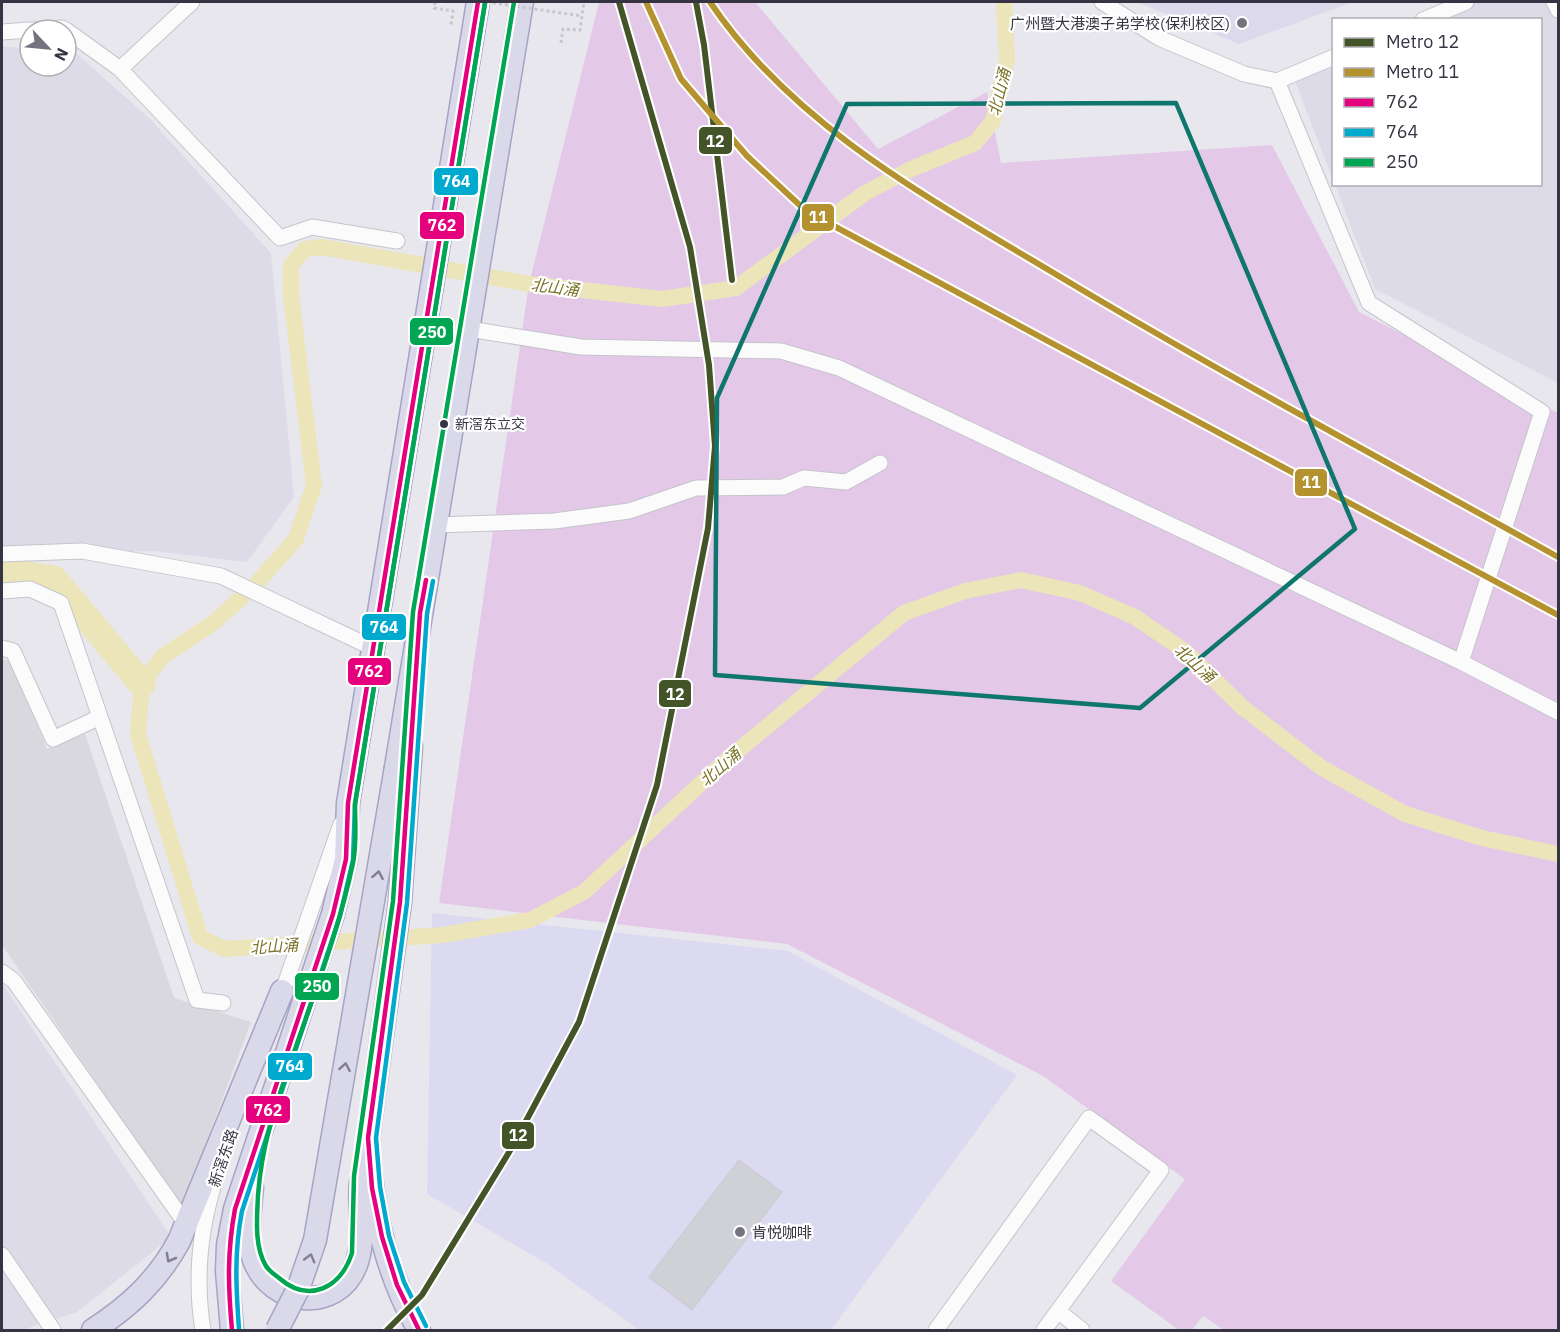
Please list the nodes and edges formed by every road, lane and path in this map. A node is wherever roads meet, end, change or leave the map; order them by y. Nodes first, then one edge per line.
1 (192, 2) edge
2 (435, 2) edge
3 (478, 2) edge
4 (487, 2) edge
5 (522, 2) edge
6 (584, 2) edge
7 (1102, 2) edge
8 (1466, 2) edge
9 (1554, 2) edge
10 (1558, 10) edge
11 (582, 16) junction
12 (1428, 18) edge
13 (451, 25) dead end
14 (18, 31) edge
15 (2, 32) edge
16 (78, 39) edge
17 (561, 43) dead end
18 (1332, 58) edge
19 (120, 69) junction
20 (1277, 81) junction
21 (397, 241) dead end
22 (469, 328) junction
23 (880, 463) dead end
24 (435, 525) junction
25 (2, 554) edge
26 (2, 591) edge
27 (420, 613) junction
28 (2, 648) edge
29 (373, 648) junction
30 (1461, 662) junction
31 (1558, 712) edge
32 (100, 717) junction
33 (348, 803) junction
34 (2, 961) edge
35 (8, 976) edge
36 (282, 991) junction
37 (222, 1003) dead end
38 (257, 1137) junction
39 (368, 1138) junction
40 (186, 1224) junction
41 (2, 1255) edge
42 (1058, 1311) junction
43 (53, 1330) edge
44 (93, 1330) edge
45 (203, 1330) edge
46 (232, 1330) edge
47 (277, 1330) edge
48 (419, 1330) edge
49 (936, 1330) edge
50 (1044, 1330) edge
51 (1082, 1330) edge

1 - 19 street
2 - 13 path
3 - 29 highway
4 - 11 path, bridge
5 - 22 highway
6 - 11 path
7 - 20 street
8 - 12 street
9 - 10 street
11 - 17 path
14 - 15 street
16 - 19 street
18 - 20 street
19 - 21 street
20 - 30 street
22 - 24 highway
22 - 30 street
23 - 24 street
24 - 27 highway
25 - 29 street
26 - 32 street
27 - 39 highway
47 -> 27 highway, bridge
28 - 32 street
29 - 33 highway
30 - 31 street
32 - 37 street
33 - 36 street, 新滘东路
33 - 38 highway
34 - 35 street
35 - 40 street
36 - 40 highway
36 - 45 street, 新滘东路
38 - 39 highway
38 - 46 highway
39 - 48 highway
40 -> 44 highway
41 - 43 street
42 - 49 street
42 - 50 street
42 - 51 street

